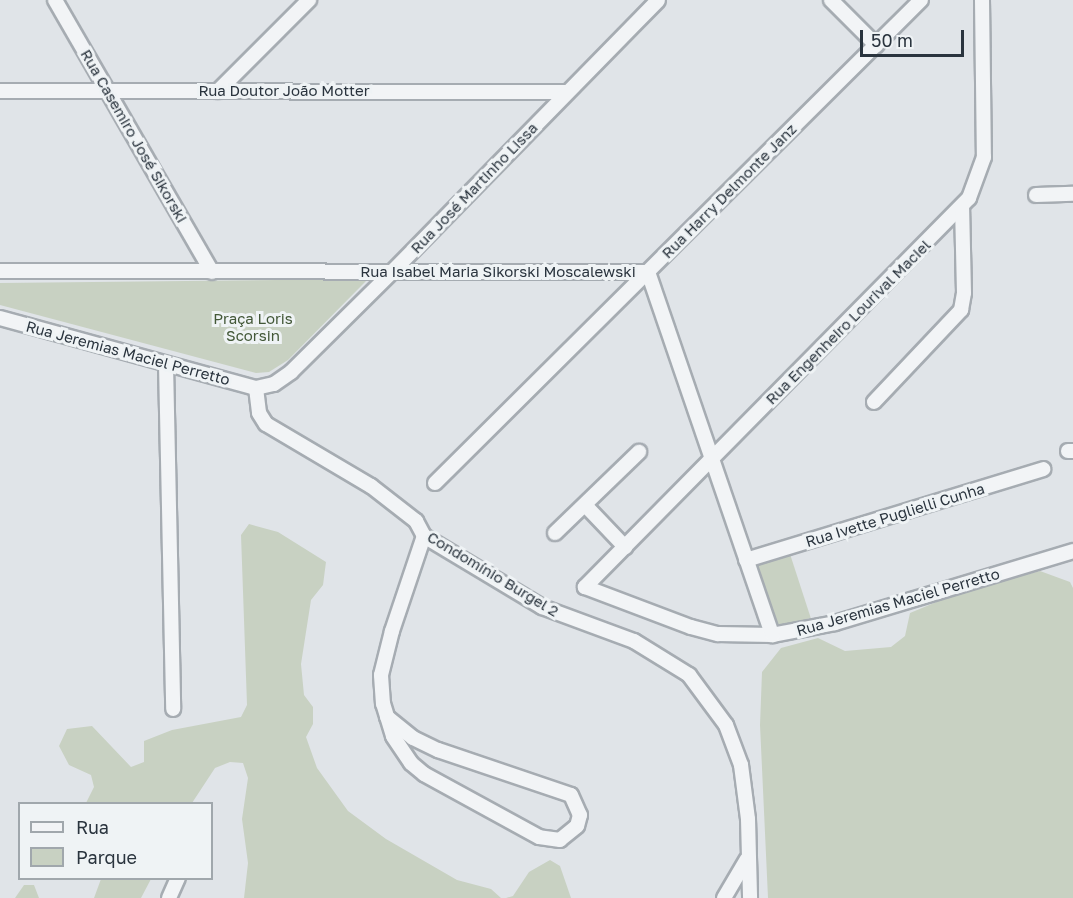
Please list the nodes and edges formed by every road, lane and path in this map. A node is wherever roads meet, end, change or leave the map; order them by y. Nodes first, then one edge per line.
1 (55, 0) edge
2 (309, 0) edge
3 (658, 0) edge
4 (831, 0) edge
5 (921, 0) edge
6 (982, 0) edge
7 (876, 45) junction
8 (218, 91) junction
9 (0, 92) edge
10 (108, 92) junction
11 (567, 92) junction
12 (1073, 194) edge
13 (1036, 195) dead end
14 (962, 207) junction
15 (0, 272) edge
16 (212, 272) junction
17 (392, 272) junction
18 (648, 272) junction
19 (0, 318) edge
20 (166, 364) junction
21 (256, 388) junction
22 (874, 402) dead end
23 (639, 452) dead end
24 (712, 460) junction
25 (1043, 469) dead end
26 (435, 483) dead end
27 (586, 506) junction
28 (555, 533) dead end
29 (424, 536) junction
30 (625, 547) junction
31 (1073, 551) edge
32 (746, 560) junction
33 (585, 587) joint
34 (772, 635) junction
35 (173, 709) dead end
36 (387, 717) junction
37 (747, 859) junction
38 (178, 880) edge
39 (170, 898) edge
40 (724, 898) edge
41 (750, 898) edge

1 - 10 street, Rua Casemiro José Sikorski
2 - 8 street
3 - 11 street, Rua José Martinho Lissa
4 - 7 street
5 - 7 street, Rua Harry Delmonte Janz
6 - 14 street, Rua Engenheiro Lourival Maciel
7 - 18 street, Rua Harry Delmonte Janz
8 - 10 street, Rua Doutor João Motter
8 - 11 street, Rua Doutor João Motter
9 - 10 street, Rua Doutor João Motter
10 - 16 street, Rua Casemiro José Sikorski
11 - 17 street, Rua José Martinho Lissa
12 - 13 street
14 - 22 street
14 - 24 street, Rua Engenheiro Lourival Maciel
15 - 16 street, Rua Isabel Maria Sikorski Moscalewski
16 - 17 street, Rua Isabel Maria Sikorski Moscalewski
17 - 18 street, Rua Isabel Maria Sikorski Moscalewski
17 - 21 street, Rua José Martinho Lissa
18 - 24 street, Rua Isabel Maria Sikorski Moscalewski
18 - 26 street, Rua Harry Delmonte Janz
19 - 20 street, Rua Jeremias Maciel Perretto
20 - 21 street, Rua Jeremias Maciel Perretto
20 - 35 street
21 - 29 street, Condomínio Burgel 2
23 - 27 street
24 - 30 street, Rua Engenheiro Lourival Maciel
24 - 32 street, Rua Isabel Maria Sikorski Moscalewski
25 - 32 street, Rua Ivette Puglielli Cunha
27 - 28 street
27 - 30 street
29 - 36 street
29 - 37 street, Condomínio Burgel 2
30 - 33 street, Rua Engenheiro Lourival Maciel
31 - 34 street, Rua Jeremias Maciel Perretto
32 - 34 street, Rua Isabel Maria Sikorski Moscalewski
33 - 34 street, Rua Jeremias Maciel Perretto
36 - 36 street
37 - 40 street
37 - 41 street, Condomínio Burgel 2
38 - 39 street

